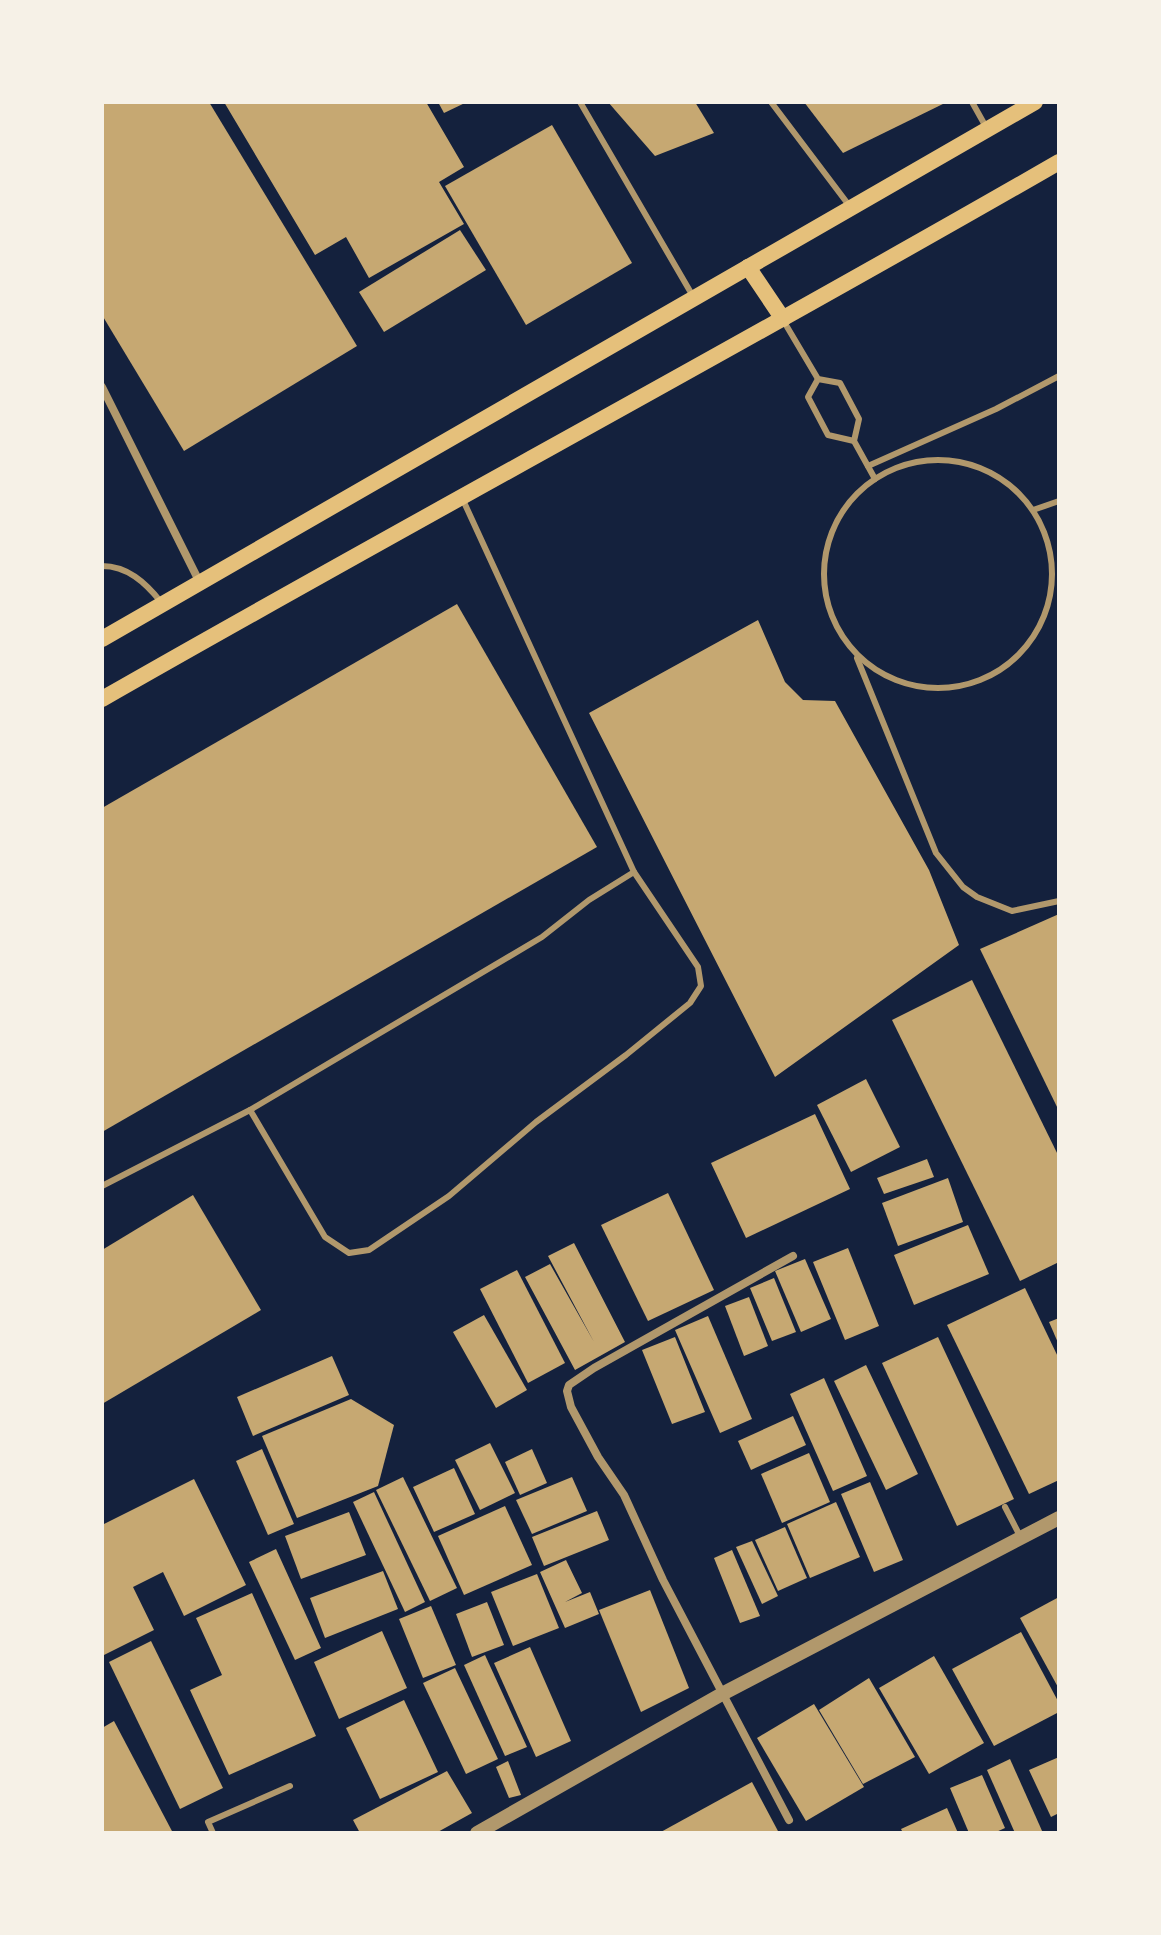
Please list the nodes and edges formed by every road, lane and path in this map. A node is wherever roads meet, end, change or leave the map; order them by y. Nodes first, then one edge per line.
1 (580, 102) edge
2 (771, 102) edge
3 (972, 102) edge
4 (1035, 102) edge
5 (987, 130) junction
6 (1059, 162) edge
7 (852, 209) junction
8 (748, 267) junction
9 (694, 298) junction
10 (783, 319) junction
11 (1059, 376) edge
12 (818, 379) junction
13 (102, 387) edge
14 (854, 441) junction
15 (868, 466) junction
16 (875, 479) junction
17 (461, 496) junction
18 (1059, 501) edge
19 (1033, 510) junction
20 (102, 566) edge
21 (1052, 567) junction
22 (1059, 576) edge
23 (200, 583) junction
24 (163, 604) junction
25 (102, 639) edge
26 (854, 651) junction
27 (102, 699) edge
28 (634, 872) junction
29 (1059, 901) edge
30 (250, 1110) junction
31 (102, 1186) edge
32 (793, 1256) dead end
33 (1005, 1507) dead end
34 (1059, 1518) edge
35 (1021, 1538) junction
36 (722, 1694) junction
37 (290, 1786) dead end
38 (789, 1820) dead end
39 (213, 1833) edge
40 (477, 1833) edge

1 - 9 lane
2 - 7 lane
3 - 5 lane
4 - 5 main road
5 - 7 main road
6 - 10 main road
7 - 8 main road
8 - 9 main road
8 - 10 main road
9 - 23 main road
10 - 12 lane
10 - 17 main road
11 - 15 lane
12 - 14 lane
12 - 14 lane
13 - 23 street
14 - 15 lane
15 - 16 lane
16 - 19 lane
16 - 26 lane
17 - 27 main road
17 - 28 lane
18 - 19 lane
19 - 21 lane
20 - 24 lane
21 - 22 lane
21 - 26 lane
23 - 24 main road
24 - 25 main road
26 - 29 lane
28 - 30 lane
28 - 30 lane
30 - 31 lane
32 - 36 street
33 - 35 lane
34 - 35 street
35 - 36 street
36 - 38 street
36 - 40 street
37 - 39 lane

